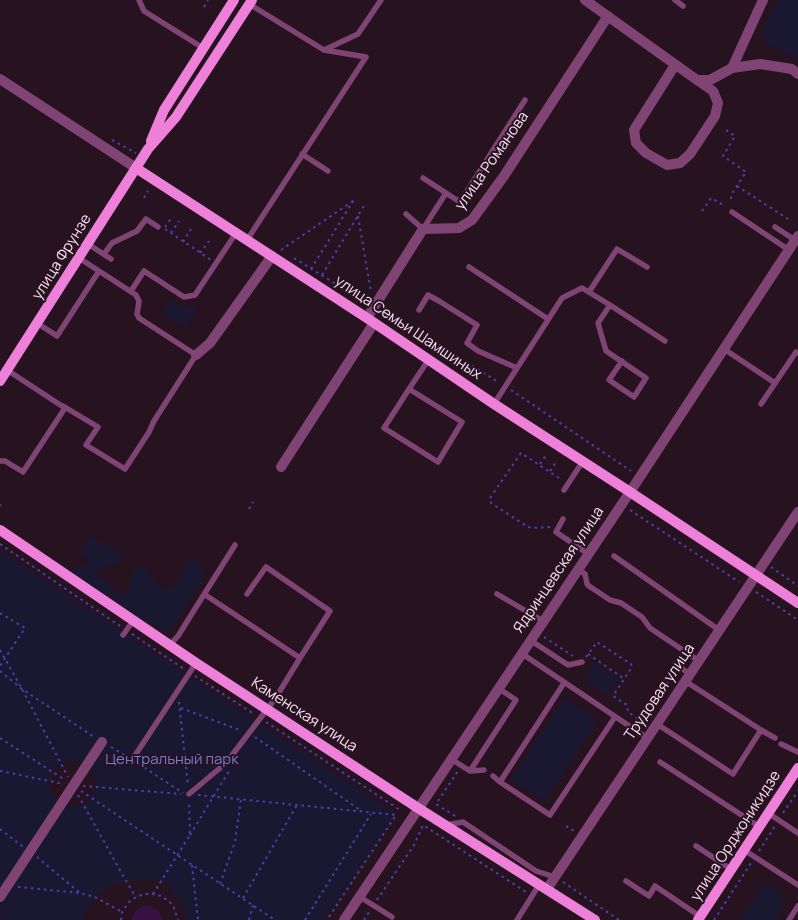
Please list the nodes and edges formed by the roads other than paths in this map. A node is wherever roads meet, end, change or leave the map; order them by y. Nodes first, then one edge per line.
1 (139, 0) edge
2 (234, 0) edge
3 (380, 0) edge
4 (586, 0) edge
5 (676, 0) edge
6 (763, 0) edge
7 (250, 2) edge
8 (683, 6) dead end
9 (608, 16) junction
10 (203, 48) junction
11 (324, 50) junction
12 (675, 65) junction
13 (732, 68) junction
14 (798, 74) edge
15 (0, 79) edge
16 (697, 80) junction
17 (525, 100) dead end
18 (148, 149) junction
19 (302, 154) junction
20 (136, 168) junction
21 (328, 171) dead end
22 (423, 178) dead end
23 (446, 193) junction
24 (732, 212) dead end
25 (406, 214) dead end
26 (158, 227) dead end
27 (775, 227) dead end
28 (423, 229) junction
29 (236, 233) junction
30 (797, 238) edge
31 (247, 240) junction
32 (88, 244) junction
33 (789, 250) junction
34 (277, 253) junction
35 (104, 254) junction
36 (79, 258) junction
37 (111, 259) dead end
38 (469, 267) dead end
39 (647, 267) dead end
40 (99, 271) junction
41 (130, 292) junction
42 (589, 292) junction
43 (610, 305) junction
44 (419, 310) dead end
45 (370, 320) junction
46 (548, 320) junction
47 (37, 323) junction
48 (666, 341) dead end
49 (724, 349) junction
50 (798, 353) edge
51 (196, 355) junction
52 (429, 359) junction
53 (622, 361) junction
54 (517, 368) junction
55 (7, 370) junction
56 (0, 381) edge
57 (775, 383) junction
58 (409, 390) junction
59 (494, 404) junction
60 (761, 404) dead end
61 (63, 406) junction
62 (0, 461) edge
63 (583, 461) junction
64 (282, 467) dead end
65 (564, 490) dead end
66 (630, 492) junction
67 (798, 512) edge
68 (563, 518) dead end
69 (0, 530) edge
70 (235, 545) dead end
71 (588, 554) junction
72 (614, 556) dead end
73 (578, 569) junction
74 (756, 575) junction
75 (247, 594) dead end
76 (498, 594) dead end
77 (207, 596) dead end
78 (798, 603) edge
79 (133, 621) junction
80 (543, 621) junction
81 (719, 630) junction
82 (123, 635) dead end
83 (530, 640) junction
84 (170, 645) junction
85 (522, 653) junction
86 (300, 658) junction
87 (699, 661) junction
88 (582, 662) road end
89 (196, 663) junction
90 (675, 664) dead end
91 (688, 677) junction
92 (564, 683) junction
93 (498, 688) junction
94 (267, 708) junction
95 (615, 717) junction
96 (652, 724) junction
97 (761, 730) junction
98 (648, 738) junction
99 (775, 738) dead end
100 (102, 742) road end
101 (781, 744) dead end
102 (798, 752) edge
103 (451, 759) junction
104 (132, 760) road end
105 (660, 762) dead end
106 (798, 768) edge
107 (484, 770) dead end
108 (470, 771) junction
109 (493, 776) dead end
110 (500, 782) junction
111 (187, 794) road end
112 (418, 808) junction
113 (768, 813) junction
114 (446, 826) junction
115 (760, 827) junction
116 (798, 833) edge
117 (696, 846) dead end
118 (744, 850) junction
119 (732, 870) junction
120 (555, 877) junction
121 (626, 880) dead end
122 (798, 885) edge
123 (543, 887) junction
124 (0, 897) edge
125 (360, 897) junction
126 (798, 906) edge
127 (392, 917) dead end
128 (700, 918) edge
129 (344, 920) edge
130 (516, 920) edge
131 (596, 920) edge
132 (789, 920) edge

1 - 10 lane
2 - 10 street, улица Фрунзе
3 - 11 lane
4 - 9 street
5 - 8 lane
6 - 13 street
7 - 11 lane
7 - 18 street, улица Фрунзе
9 - 12 street
9 - 28 street, улица Романова
10 - 18 street, улица Фрунзе
11 - 19 lane
12 - 16 street
12 - 16 street
13 - 14 street
13 - 16 street
15 - 20 street, улица Семьи Шамшиных
17 - 23 lane
18 - 20 street, улица Фрунзе
19 - 21 lane
19 - 31 lane
20 - 29 street, улица Семьи Шамшиных
20 - 32 street, улица Фрунзе
22 - 23 lane
23 - 28 lane
24 - 33 lane
25 - 28 lane
26 - 35 lane
27 - 30 lane
28 - 45 street
29 - 31 street, улица Семьи Шамшиных
29 - 41 lane
30 - 33 street, Ядринцевская улица
31 - 34 street, улица Семьи Шамшиных
32 - 35 lane
32 - 36 street, улица Фрунзе
33 - 49 street, Ядринцевская улица
34 - 45 street, улица Семьи Шамшиных
34 - 51 street
35 - 37 lane
36 - 40 lane
36 - 47 street, улица Фрунзе
38 - 46 lane
39 - 42 lane
40 - 41 lane
40 - 47 lane
41 - 51 lane
42 - 43 lane
42 - 46 lane
43 - 48 lane
43 - 53 lane
44 - 54 lane
45 - 52 street, улица Семьи Шамшиных
45 - 64 street
46 - 54 lane
47 - 55 street, улица Фрунзе
49 - 57 lane
49 - 66 street, Ядринцевская улица
50 - 57 lane
51 - 61 lane
52 - 58 lane
52 - 59 street, улица Семьи Шамшиных
53 - 53 lane
54 - 59 lane
55 - 56 street, улица Фрунзе
55 - 61 lane
57 - 60 lane
58 - 58 lane
59 - 63 street, улица Семьи Шамшиных
61 - 62 lane
63 - 65 lane
63 - 66 street, улица Семьи Шамшиных
66 - 71 street, Ядринцевская улица
66 - 74 street, улица Семьи Шамшиных
67 - 74 street, Трудовая улица
68 - 71 lane
69 - 79 street, Каменская улица
70 - 84 lane
71 - 73 street, Ядринцевская улица
72 - 81 lane
73 - 80 street, Ядринцевская улица
73 - 87 lane
74 - 78 street, улица Семьи Шамшиных
74 - 81 street, Трудовая улица
75 - 86 lane
76 - 80 lane
77 - 86 lane
79 - 82 lane
79 - 84 street, Каменская улица
80 - 83 street, Ядринцевская улица
81 - 87 street, Трудовая улица
83 - 85 street, Ядринцевская улица
83 - 88 lane
84 - 89 street, Каменская улица
85 - 92 lane
85 - 93 street, Ядринцевская улица
86 - 94 lane
87 - 91 street, Трудовая улица
89 - 94 street, Каменская улица
89 - 104 lane
90 - 91 lane
91 - 96 street, Трудовая улица
91 - 97 lane
92 - 95 lane
92 - 110 lane
93 - 103 street, Ядринцевская улица
93 - 108 lane
94 - 111 lane
94 - 112 street, Каменская улица
95 - 98 lane
95 - 110 lane
96 - 97 lane
96 - 98 street, Трудовая улица
97 - 99 lane
98 - 120 street, Трудовая улица
100 - 124 street
101 - 102 lane
103 - 108 lane
103 - 112 street, Ядринцевская улица
105 - 115 lane
106 - 113 street, улица Орджоникидзе
107 - 108 lane
109 - 110 lane
112 - 114 street, Каменская улица
112 - 125 street, Ядринцевская улица
113 - 115 street, улица Орджоникидзе
113 - 116 lane
114 - 120 lane
114 - 123 street, Каменская улица
115 - 118 street, улица Орджоникидзе
117 - 119 lane
118 - 119 street, улица Орджоникидзе
118 - 122 lane
119 - 128 street, улица Орджоникидзе
120 - 123 street, Трудовая улица
121 - 128 lane
123 - 130 lane
123 - 131 street, Каменская улица
125 - 127 lane
125 - 129 street, Ядринцевская улица
126 - 132 lane

